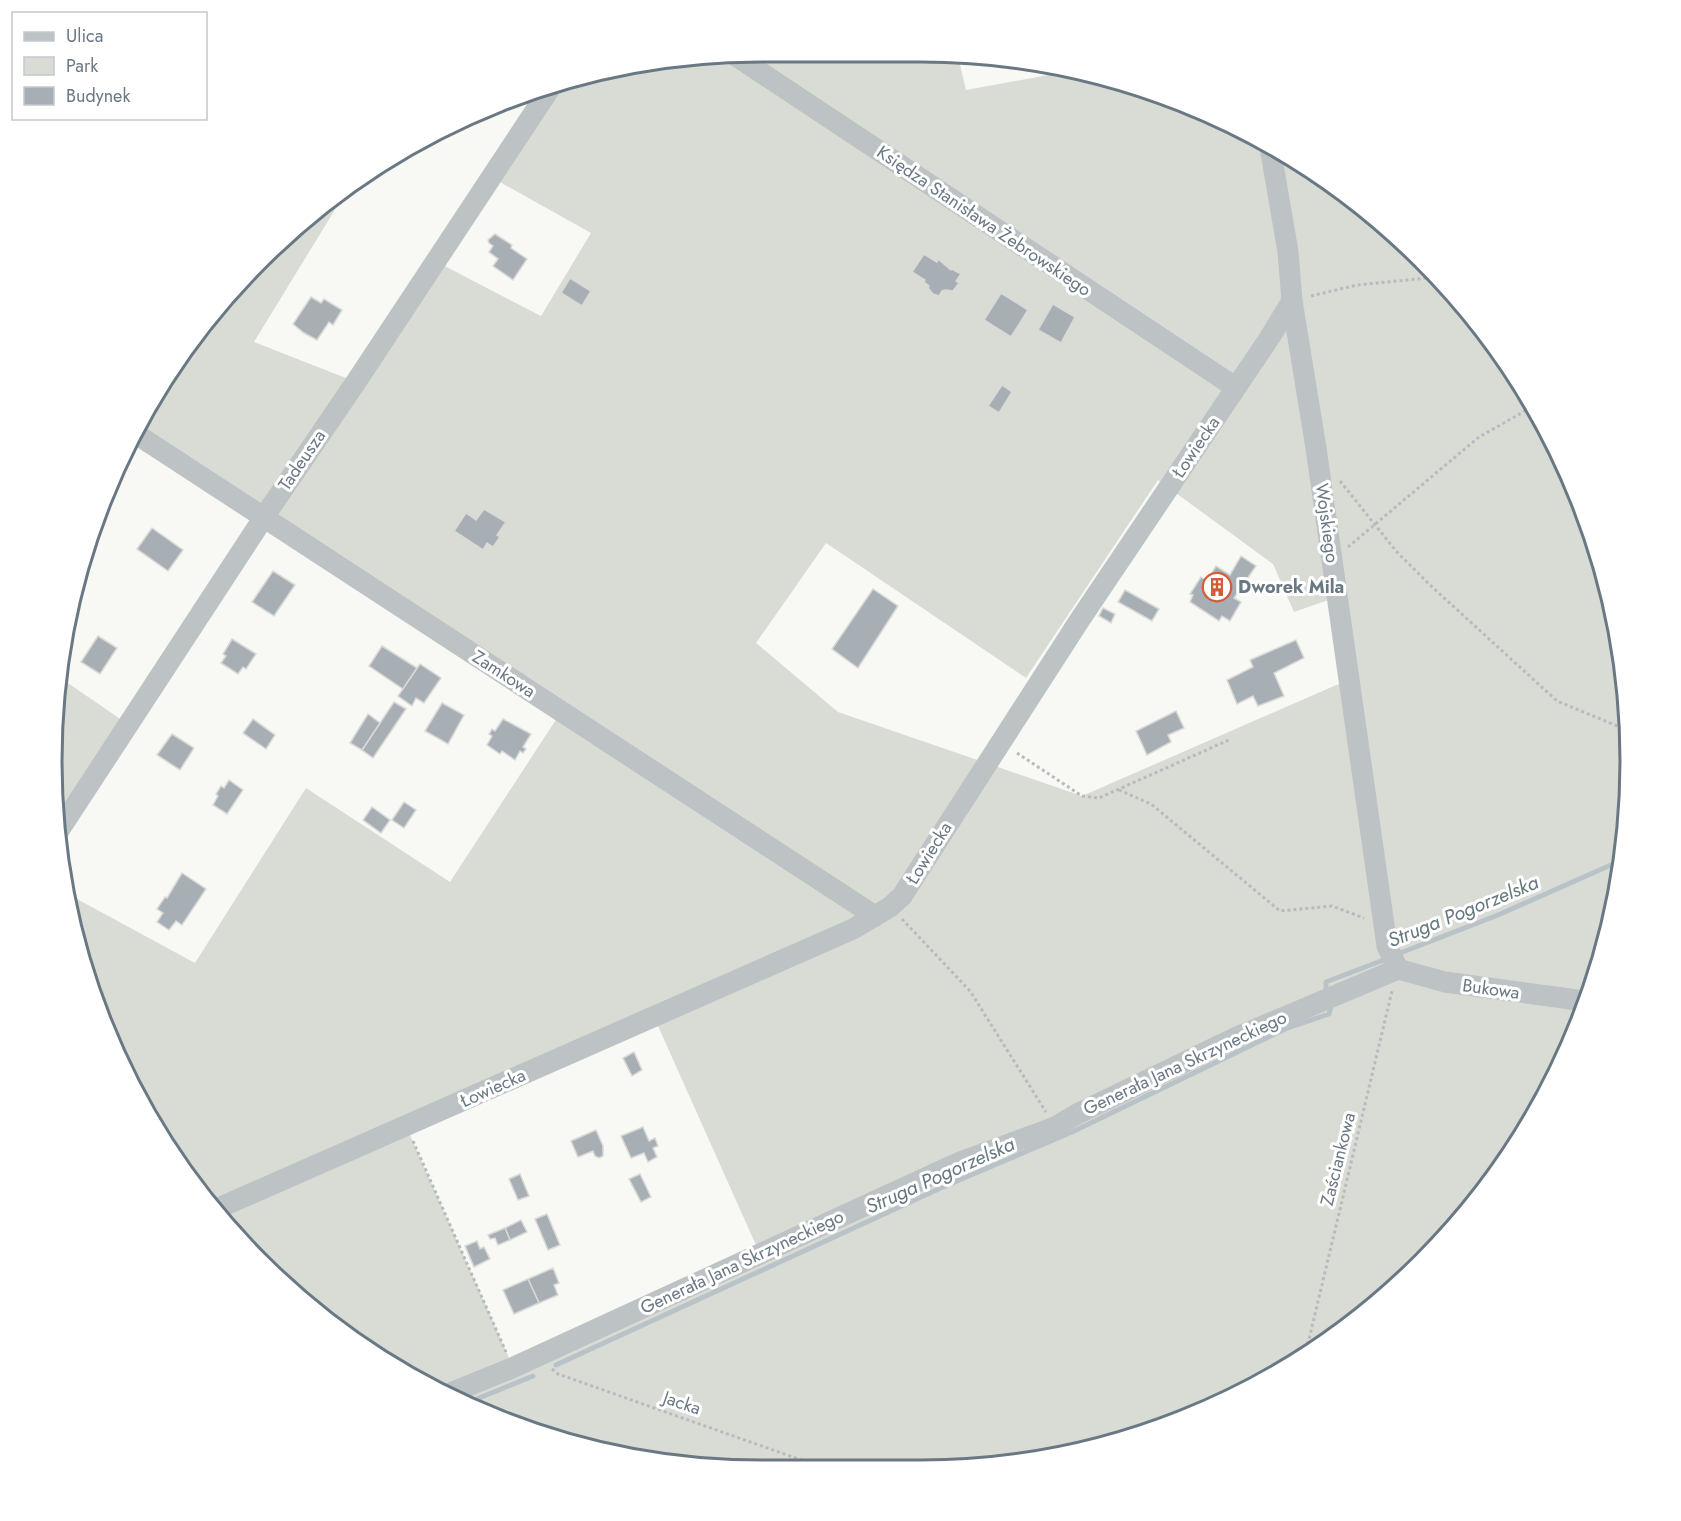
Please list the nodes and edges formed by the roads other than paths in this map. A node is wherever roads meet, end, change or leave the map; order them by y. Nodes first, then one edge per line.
1 (746, 62) edge
2 (545, 96) edge
3 (1272, 156) edge
4 (1292, 301) junction
5 (1235, 387) junction
6 (141, 437) edge
7 (264, 517) junction
8 (64, 822) edge
9 (883, 911) junction
10 (1391, 950) junction
11 (1576, 1000) edge
12 (223, 1206) edge
13 (458, 1390) edge

1 - 5 street, Księdza Stanisława Żebrowskiego
2 - 7 street, Tadeusza
3 - 4 street, Wojskiego
4 - 5 street, Łowiecka
4 - 10 street, Wojskiego
5 - 9 street, Łowiecka
6 - 7 street, Zamkowa
7 - 8 street, Tadeusza
7 - 9 street, Zamkowa
9 - 12 street, Łowiecka
10 - 11 street, Bukowa
10 - 13 street, Generała Jana Skrzyneckiego

